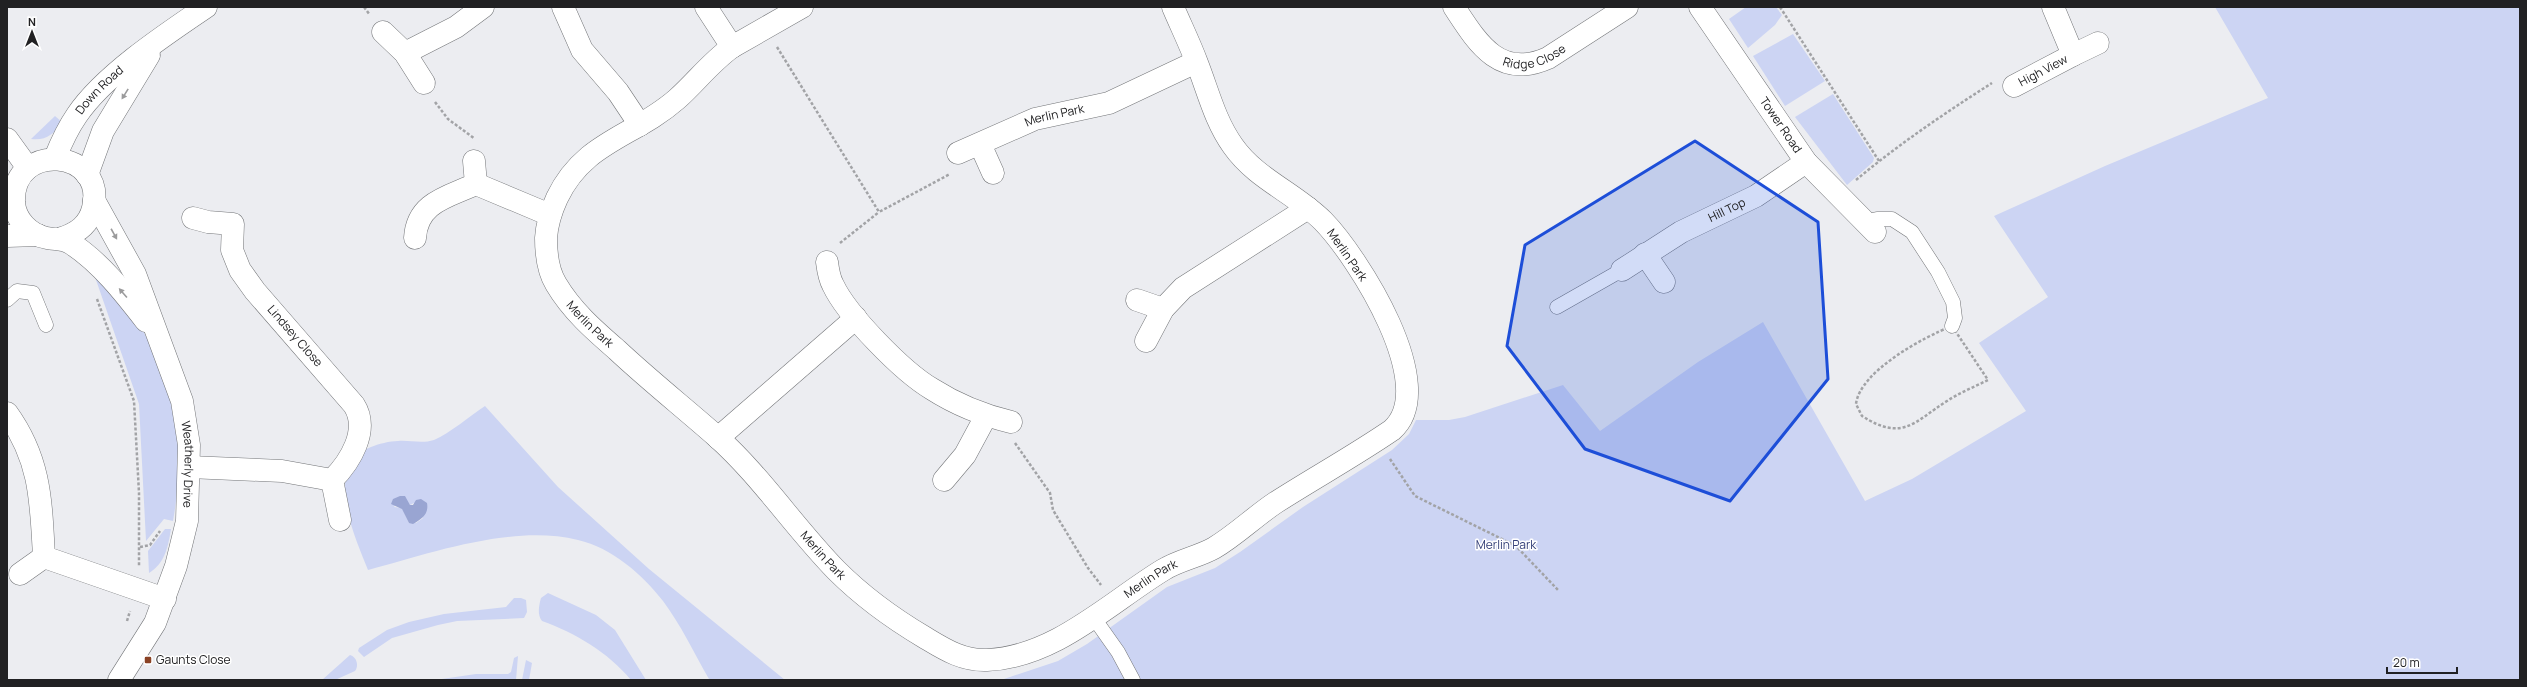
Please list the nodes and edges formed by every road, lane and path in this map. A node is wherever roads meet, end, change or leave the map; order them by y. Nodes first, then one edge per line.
1 (206, 7) edge
2 (483, 7) edge
3 (563, 7) edge
4 (706, 7) edge
5 (802, 7) edge
6 (1173, 7) edge
7 (1454, 7) edge
8 (1627, 7) edge
9 (1700, 7) edge
10 (1780, 7) edge
11 (2053, 7) edge
12 (765, 28) junction
13 (383, 32) dead end
14 (162, 38) junction
15 (2098, 43) dead end
16 (732, 47) junction
17 (405, 53) junction
18 (2073, 55) junction
19 (1196, 62) junction
20 (424, 83) joint
21 (2014, 86) joint
22 (640, 126) junction
23 (7, 139) edge
24 (980, 144) junction
25 (958, 153) joint
26 (55, 158) junction
27 (474, 161) joint
28 (1879, 161) junction
29 (1806, 162) junction
30 (28, 168) junction
31 (993, 173) dead end
32 (87, 175) junction
33 (476, 184) junction
34 (1838, 196) junction
35 (11, 197) edge
36 (94, 200) junction
37 (1308, 208) junction
38 (879, 212) junction
39 (550, 216) junction
40 (193, 218) dead end
41 (1870, 227) joint
42 (38, 235) junction
43 (7, 236) edge
44 (62, 238) junction
45 (415, 238) dead end
46 (1645, 254) junction
47 (827, 262) joint
48 (1622, 270) joint
49 (1664, 282) dead end
50 (95, 295) dead end
51 (7, 300) edge
52 (1137, 300) dead end
53 (1557, 307) dead end
54 (1163, 309) junction
55 (856, 318) junction
56 (46, 325) dead end
57 (1952, 326) junction
58 (156, 334) junction
59 (1146, 340) dead end
60 (7, 413) edge
61 (996, 418) junction
62 (718, 438) junction
63 (1378, 440) junction
64 (189, 467) junction
65 (332, 480) junction
66 (944, 480) dead end
67 (340, 520) dead end
68 (44, 557) junction
69 (20, 574) dead end
70 (136, 589) junction
71 (1558, 590) dead end
72 (165, 599) junction
73 (1115, 602) junction
74 (1094, 618) junction
75 (119, 680) edge
76 (1133, 680) edge

1 - 14 street, Down Road
2 - 17 street
3 - 22 street
4 - 16 street
5 - 12 street, Merlin Park
6 - 19 street, Merlin Park
7 - 8 street, Ridge Close
9 - 29 street, Tower Road
10 - 28 path
11 - 18 street, High View
12 - 16 street, Merlin Park
12 - 38 path
13 - 17 street
14 - 26 street, Down Road
14 -> 32 street, Down Road
15 - 18 street, High View
16 - 22 street, Merlin Park
17 - 20 street
18 - 21 street, High View
19 - 24 street, Merlin Park
19 - 37 street, Merlin Park
20 - 27 path
21 - 28 path
22 - 39 street, Merlin Park
23 - 30 street
24 - 25 street, Merlin Park
24 - 31 street
25 - 38 path
26 - 30 street
26 - 32 street
27 - 33 street
28 - 34 path
29 - 34 street, Tower Road
29 - 46 street, Hill Top
30 - 35 street
32 - 36 street
33 - 39 street
33 - 45 street
34 - 41 street, Tower Road
35 - 42 street
36 - 44 street
36 -> 58 street, Weatherly Drive
37 - 54 street
37 - 63 street, Merlin Park
38 - 47 path
39 - 62 street, Merlin Park
40 - 65 street, Lindsey Close
41 - 57 lane
42 - 43 street
42 - 44 street
58 -> 44 street, Weatherly Drive
46 - 48 street, Hill Top
46 - 49 street
47 - 55 street
48 - 53 lane
50 - 70 path
51 - 56 lane
52 - 54 street
54 - 59 street
55 - 61 street
55 - 62 street
57 - 57 path
58 - 64 street, Weatherly Drive
60 - 68 street
61 - 66 street
61 - 73 path
62 - 74 street, Merlin Park
63 - 71 path
63 - 73 street, Merlin Park
64 - 65 street
64 - 72 street, Weatherly Drive
65 - 67 street
68 - 69 street
68 - 70 street
70 - 72 street
72 - 75 street, Weatherly Drive
73 - 74 street, Merlin Park
74 - 76 lane

